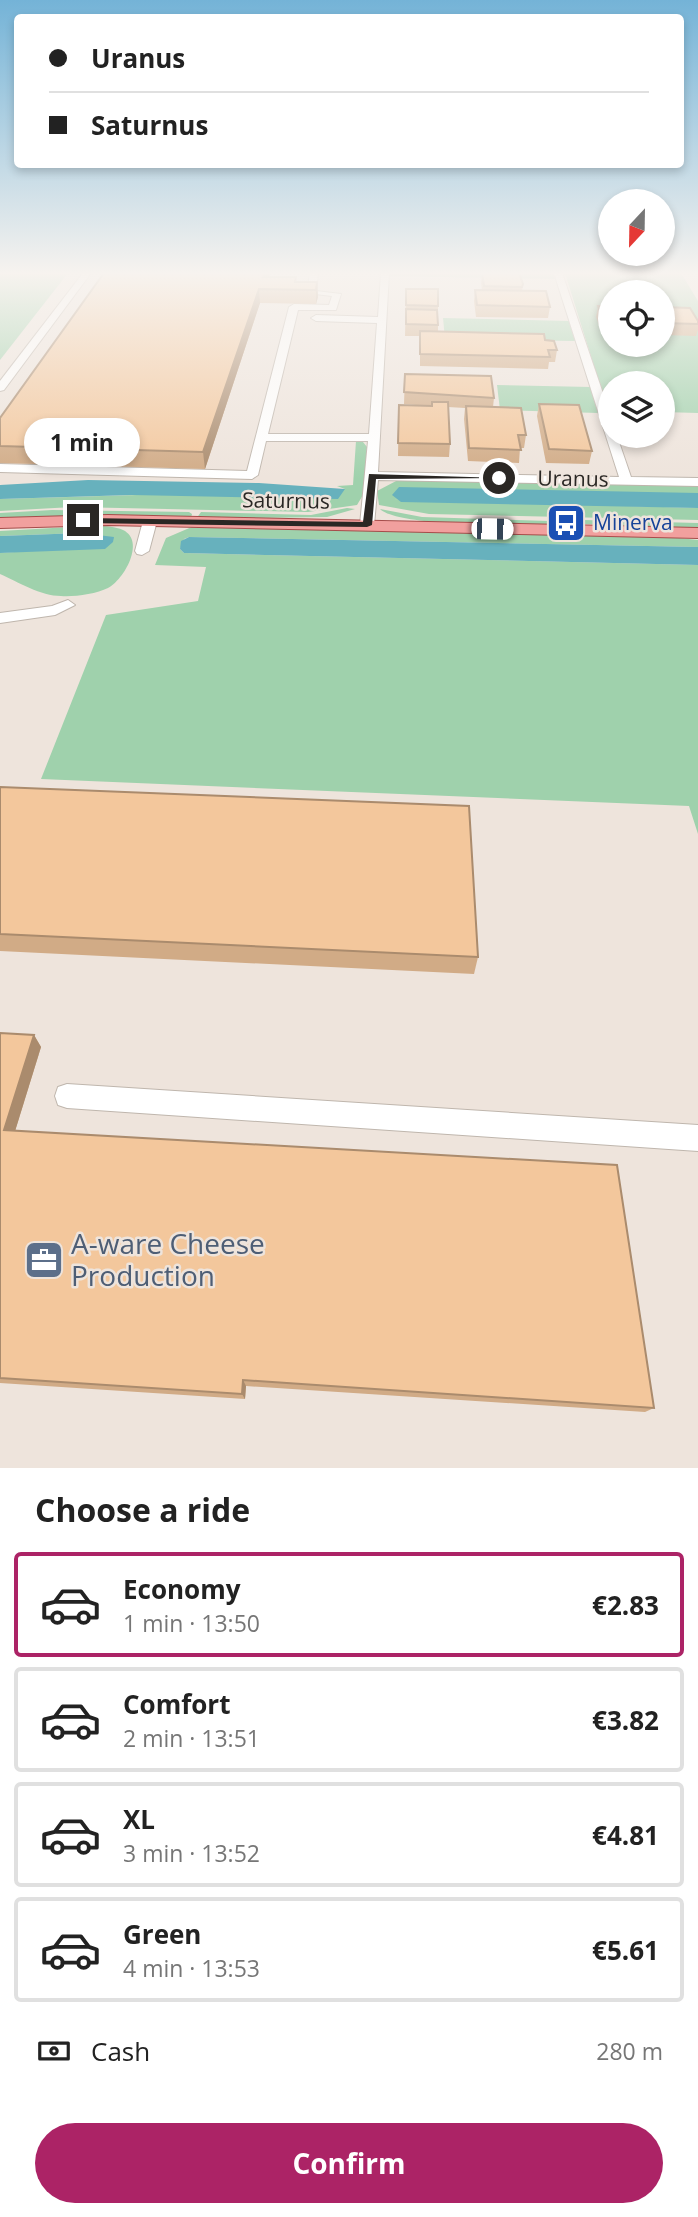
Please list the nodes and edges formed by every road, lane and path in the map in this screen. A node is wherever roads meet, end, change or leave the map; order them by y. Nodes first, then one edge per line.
1 (35, 342) edge
2 (285, 342) edge
3 (380, 342) edge
4 (580, 342) edge
5 (0, 388) edge
6 (598, 395) edge
7 (262, 437) junction
8 (374, 438) junction
9 (615, 448) edge
10 (0, 468) edge
11 (372, 476) junction
12 (625, 480) junction
13 (698, 482) edge
14 (150, 521) junction
15 (0, 523) edge
16 (367, 525) junction
17 (698, 533) edge
18 (142, 551) dead end
19 (68, 605) dead end
20 (0, 618) edge
21 (67, 1096) dead end
22 (698, 1138) edge

1 - 5 street
2 - 7 street
3 - 8 street
4 - 6 street
7 - 8 street
7 - 10 street
8 - 11 street
9 - 12 street
11 - 12 street, Uranus
11 - 16 street
12 - 13 street, Uranus
14 - 15 main road, Saturnus
14 - 16 main road, Saturnus
14 - 18 street
16 - 17 main road, Saturnus
19 - 20 street
21 - 22 street

